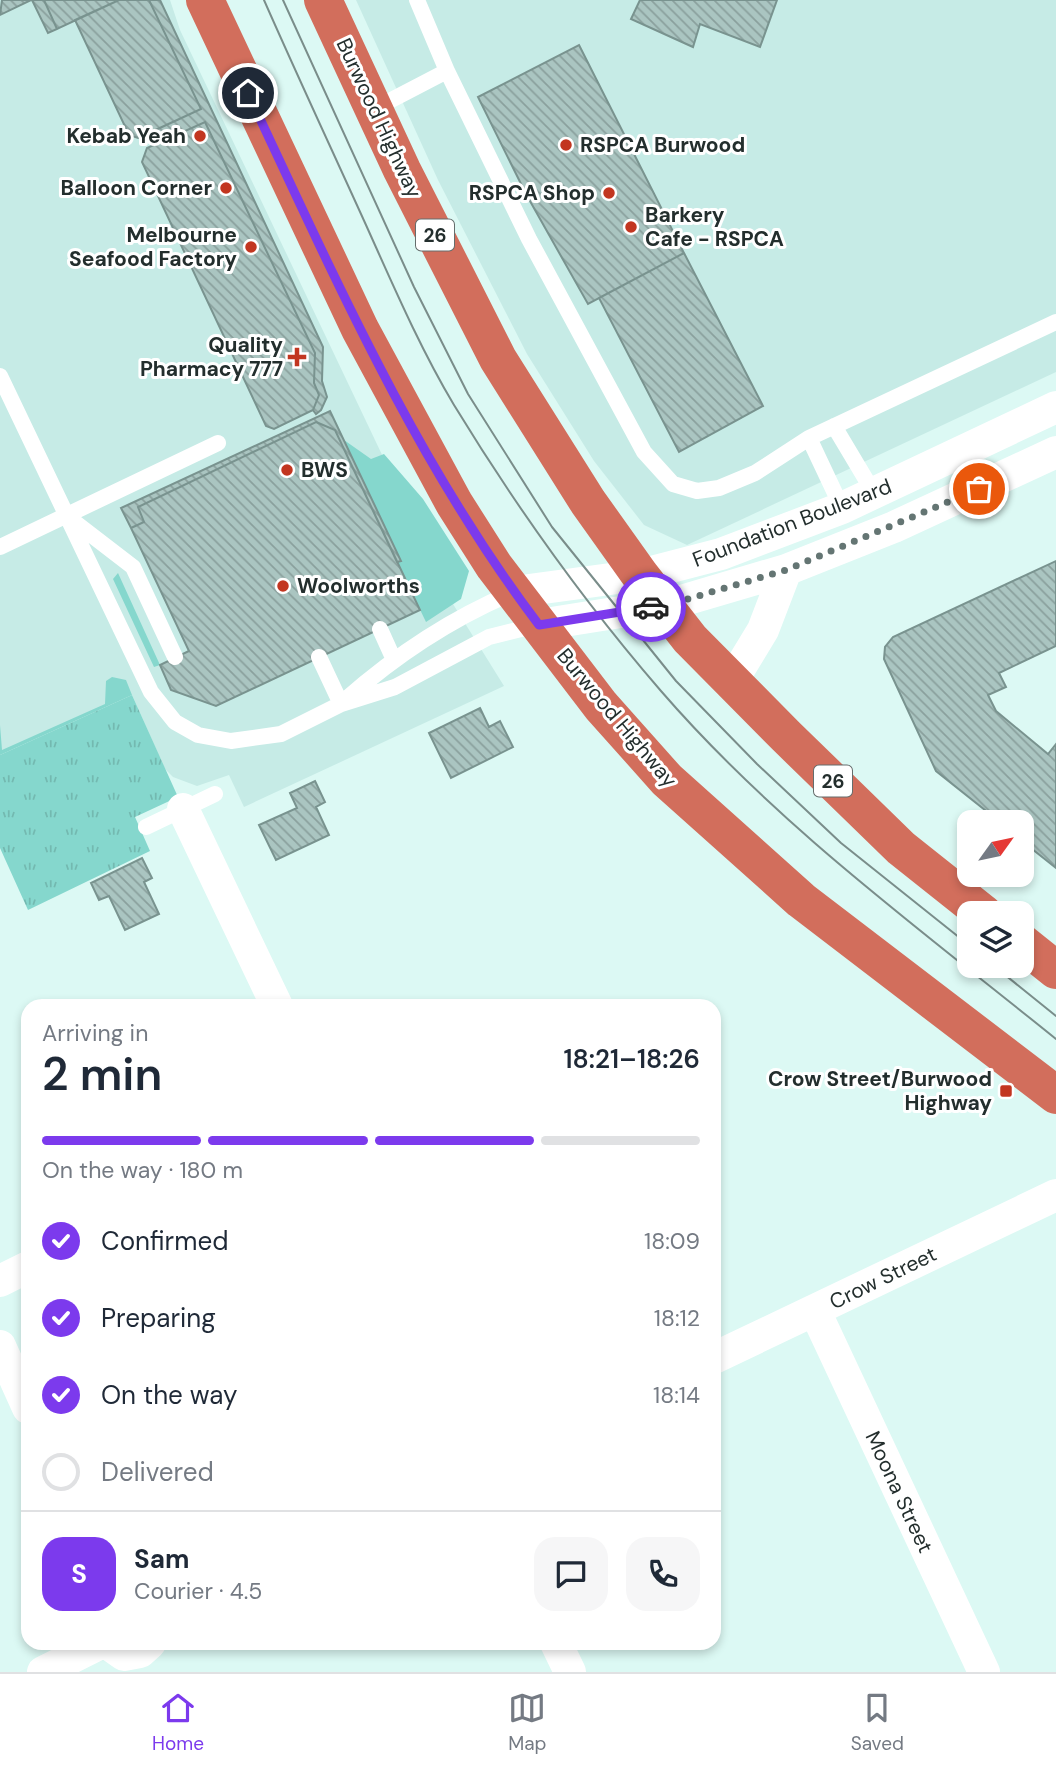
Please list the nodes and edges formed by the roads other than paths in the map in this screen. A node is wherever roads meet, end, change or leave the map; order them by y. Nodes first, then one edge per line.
1 (205, 0) edge
2 (323, 0) edge
3 (416, 0) edge
4 (447, 71) junction
5 (374, 109) junction
6 (1056, 322) edge
7 (0, 376) edge
8 (1056, 407) edge
9 (834, 426) junction
10 (809, 438) junction
11 (218, 443) dead end
12 (1056, 452) edge
13 (874, 493) junction
14 (842, 508) junction
15 (66, 515) junction
16 (0, 547) edge
17 (786, 570) junction
18 (640, 575) junction
19 (514, 592) junction
20 (663, 605) junction
21 (539, 625) junction
22 (380, 629) dead end
23 (175, 657) dead end
24 (319, 657) dead end
25 (394, 660) junction
26 (732, 681) junction
27 (341, 704) junction
28 (215, 794) dead end
29 (183, 809) junction
30 (146, 827) dead end
31 (968, 901) edge
32 (1034, 953) edge
33 (1056, 970) edge
34 (274, 999) edge
35 (1056, 1095) edge
36 (1055, 1194) edge
37 (21, 1270) edge
38 (0, 1280) edge
39 (815, 1311) junction
40 (0, 1346) edge
41 (721, 1355) edge
42 (21, 1392) edge
43 (87, 1650) edge
44 (117, 1650) edge
45 (559, 1650) edge
46 (146, 1656) edge
47 (43, 1672) edge
48 (570, 1672) edge
49 (984, 1672) edge

1 - 19 highway, Burwood Highway
2 - 5 highway, Burwood Highway / 26
3 - 4 lane
4 - 5 lane
4 - 10 lane
5 - 18 highway, Burwood Highway / 26
6 - 9 lane
7 - 15 lane
8 - 13 street, Foundation Boulevard
9 - 10 lane
9 - 13 lane
10 - 14 lane
11 - 15 lane
12 - 17 street, Foundation Boulevard
13 - 14 street, Foundation Boulevard
14 - 18 street, Foundation Boulevard
15 - 16 lane
15 - 23 lane
15 - 27 lane
17 - 20 street, Foundation Boulevard
17 - 26 street, Foundation Boulevard
18 - 19 street, Foundation Boulevard
18 - 20 highway, Burwood Highway / 26
19 - 21 highway, Burwood Highway
19 - 25 lane
20 - 21 street, Foundation Boulevard
20 - 26 highway, Burwood Highway / 26
21 - 27 lane
21 - 35 highway, Burwood Highway
22 - 25 lane
24 - 27 lane
25 - 27 lane
26 - 31 highway, Burwood Highway / 26
28 - 29 lane
29 - 30 lane
29 - 34 street
32 - 33 highway
36 - 39 street, Crow Street
37 - 38 street
39 - 41 street, Crow Street
39 - 49 street, Moona Street
40 - 42 street
43 - 47 street
44 - 46 street
45 - 48 street

